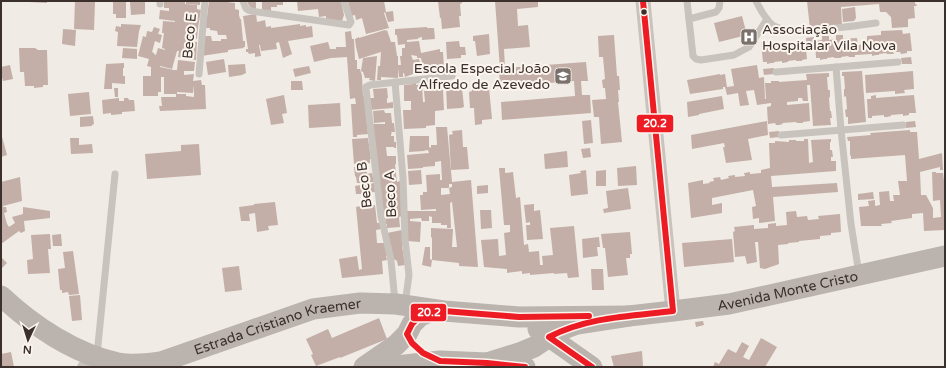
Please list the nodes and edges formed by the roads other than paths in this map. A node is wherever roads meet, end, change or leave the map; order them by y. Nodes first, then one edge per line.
1 (205, 1) edge
2 (243, 1) edge
3 (344, 1) edge
4 (643, 1) edge
5 (687, 1) edge
6 (720, 1) edge
7 (756, 1) edge
8 (689, 18) junction
9 (767, 19) junction
10 (876, 23) dead end
11 (898, 62) dead end
12 (836, 67) junction
13 (776, 72) dead end
14 (199, 74) dead end
15 (452, 76) dead end
16 (395, 82) junction
17 (903, 125) dead end
18 (841, 130) junction
19 (781, 135) dead end
20 (115, 174) dead end
21 (945, 256) edge
22 (860, 274) junction
23 (1, 296) edge
24 (395, 304) junction
25 (444, 311) junction
26 (673, 311) junction
27 (628, 316) junction
28 (519, 317) junction
29 (407, 334) junction
30 (549, 337) junction
31 (72, 357) edge
32 (440, 361) junction
33 (487, 363) junction
34 (102, 364) edge
35 (364, 367) edge
36 (388, 367) edge
37 (525, 367) edge
38 (592, 367) edge

1 - 14 lane, Beco E
2 - 3 lane
4 - 26 street
5 - 8 lane
6 - 8 lane
7 - 9 lane
8 - 9 lane
9 - 10 lane
11 - 12 lane
12 - 13 lane
12 - 18 lane
15 - 16 lane
16 - 24 lane, Beco A
16 - 24 lane, Beco B
17 - 18 lane
18 - 19 lane
18 - 22 lane
20 - 34 lane
21 - 22 main road, Avenida Monte Cristo
22 - 26 main road, Avenida Monte Cristo
23 - 31 main road, Estrada Cristiano Kraemer
24 - 25 main road, Estrada Cristiano Kraemer
24 - 29 main road
24 - 34 main road, Estrada Cristiano Kraemer
25 - 28 main road, Avenida Monte Cristo
25 - 29 main road
26 - 27 main road, Avenida Monte Cristo
27 - 28 main road, Avenida Monte Cristo
27 - 30 main road, Avenida Monte Cristo
28 - 30 main road
29 - 32 main road
29 - 35 main road
30 - 33 main road, Avenida Monte Cristo
30 - 38 main road
31 - 34 main road, Estrada Cristiano Kraemer
32 - 33 main road
32 - 36 main road
33 - 37 main road

